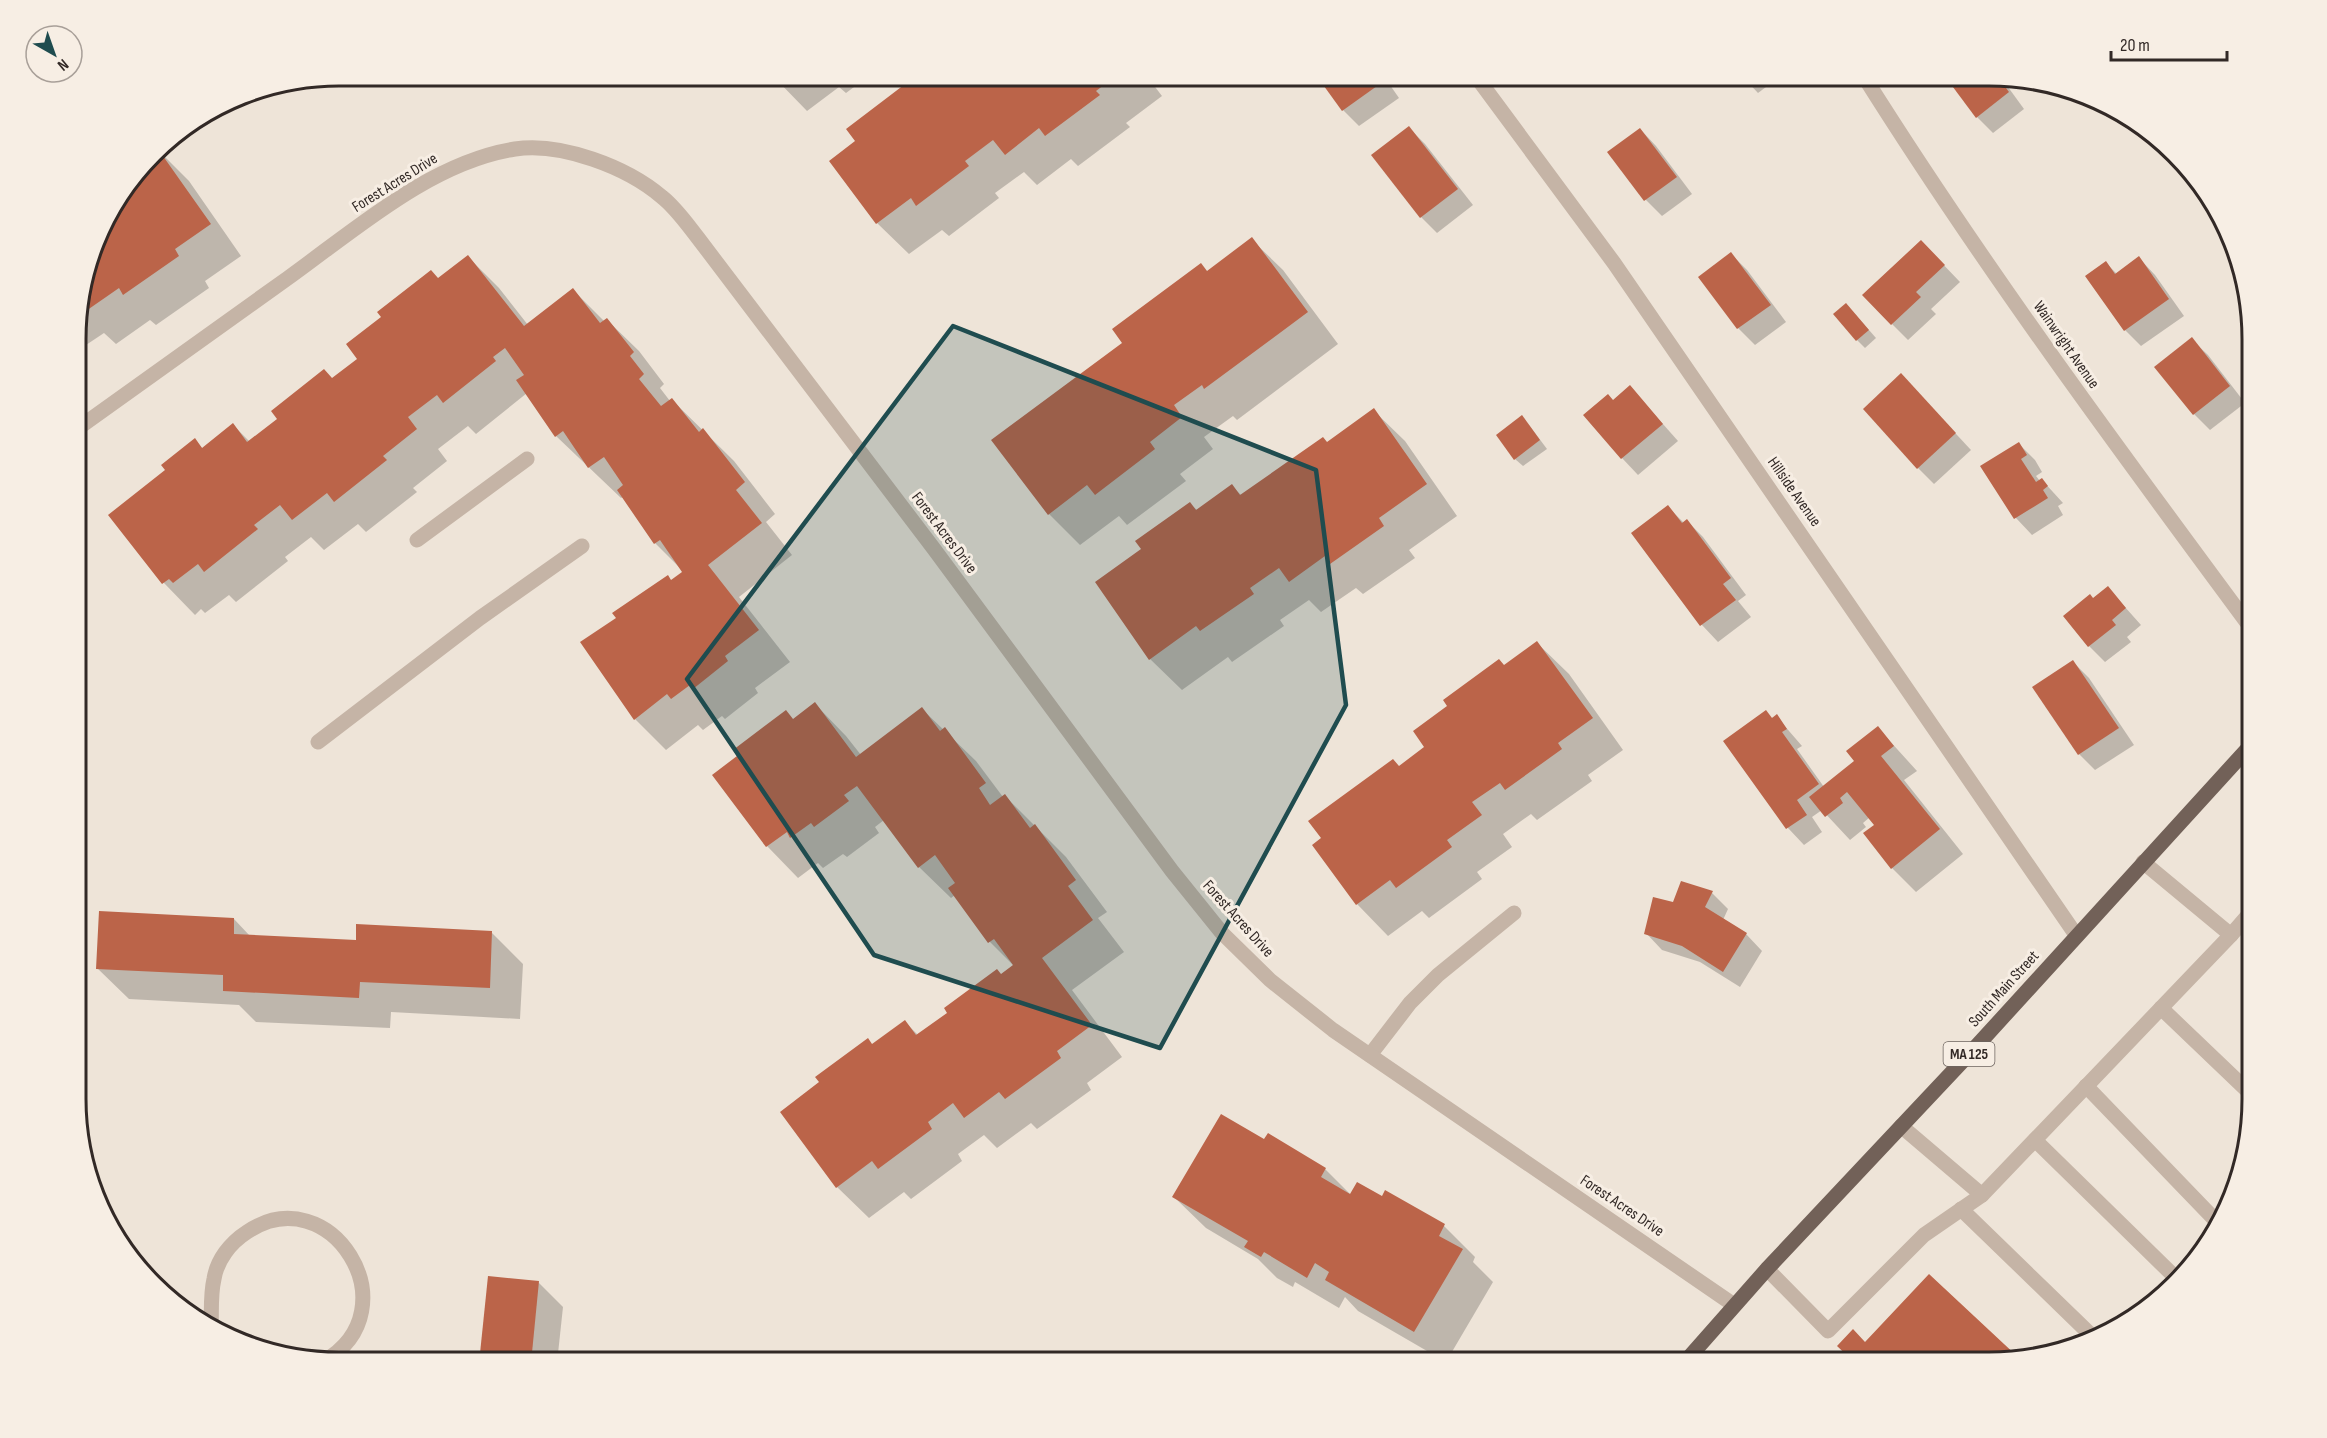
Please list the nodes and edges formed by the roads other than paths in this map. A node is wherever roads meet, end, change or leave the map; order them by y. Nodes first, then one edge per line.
1 (1483, 86) edge
2 (1870, 86) edge
3 (86, 423) edge
4 (527, 459) dead end
5 (417, 540) dead end
6 (582, 546) dead end
7 (2242, 616) edge
8 (318, 742) dead end
9 (2242, 756) edge
10 (2143, 862) junction
11 (1514, 912) dead end
12 (2242, 924) edge
13 (2076, 935) junction
14 (2231, 935) junction
15 (2161, 1008) junction
16 (1370, 1055) junction
17 (2242, 1085) edge
18 (2086, 1086) junction
19 (1901, 1126) junction
20 (2035, 1140) junction
21 (1982, 1195) junction
22 (1962, 1209) junction
23 (2212, 1217) edge
24 (1767, 1269) junction
25 (2171, 1274) edge
26 (1734, 1305) junction
27 (212, 1319) edge
28 (2088, 1332) edge
29 (337, 1352) edge
30 (1693, 1352) edge

1 - 13 street, Hillside Avenue
2 - 7 street, Wainwright Avenue
3 - 16 street, Forest Acres Drive
4 - 5 street
6 - 8 street
9 - 10 main road, South Main Street / MA 125
10 - 13 main road, South Main Street / MA 125
10 - 14 street
11 - 16 street
12 - 14 street
13 - 19 main road, South Main Street / MA 125
14 - 15 street
15 - 17 street
15 - 18 street
16 - 26 street, Forest Acres Drive
18 - 20 street
18 - 23 street
19 - 21 street
19 - 24 main road, South Main Street / MA 125
20 - 21 street
20 - 25 street
21 - 22 street
22 - 24 street
22 - 28 street
24 - 26 main road, South Main Street / MA 125
26 - 30 main road, South Main Street / MA 125
27 - 29 street

